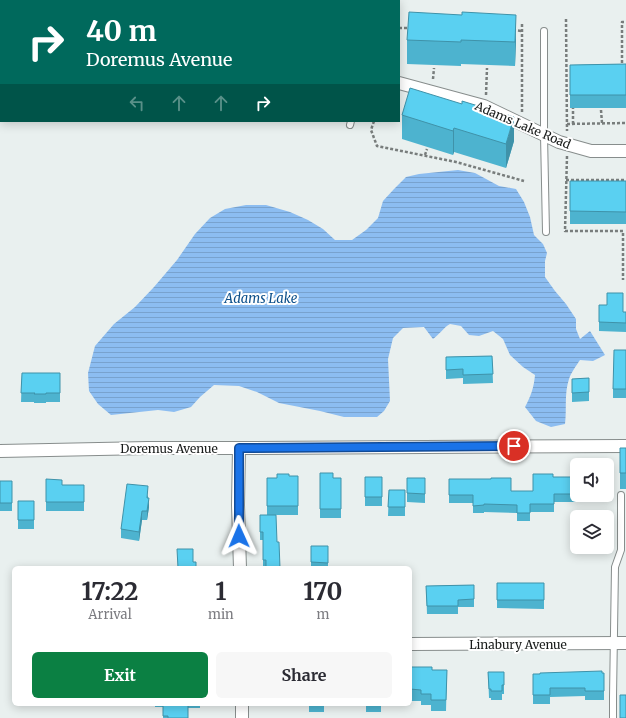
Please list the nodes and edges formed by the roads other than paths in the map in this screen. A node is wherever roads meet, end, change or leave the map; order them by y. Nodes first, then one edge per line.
1 (544, 31) dead end
2 (400, 83) edge
3 (544, 135) junction
4 (626, 151) edge
5 (546, 232) dead end
6 (626, 446) edge
7 (239, 448) junction
8 (0, 451) edge
9 (620, 495) dead end
10 (240, 566) edge
11 (620, 643) edge
12 (412, 644) edge
13 (242, 706) edge
14 (242, 718) edge
15 (613, 718) edge

1 - 3 lane
2 - 3 street, Adams Lake Road
3 - 4 street, Adams Lake Road
3 - 5 lane
6 - 7 street, Doremus Avenue
7 - 8 street, Doremus Avenue
7 - 10 street
9 - 11 lane
11 - 12 street, Linabury Avenue
11 - 15 lane
13 - 14 street

